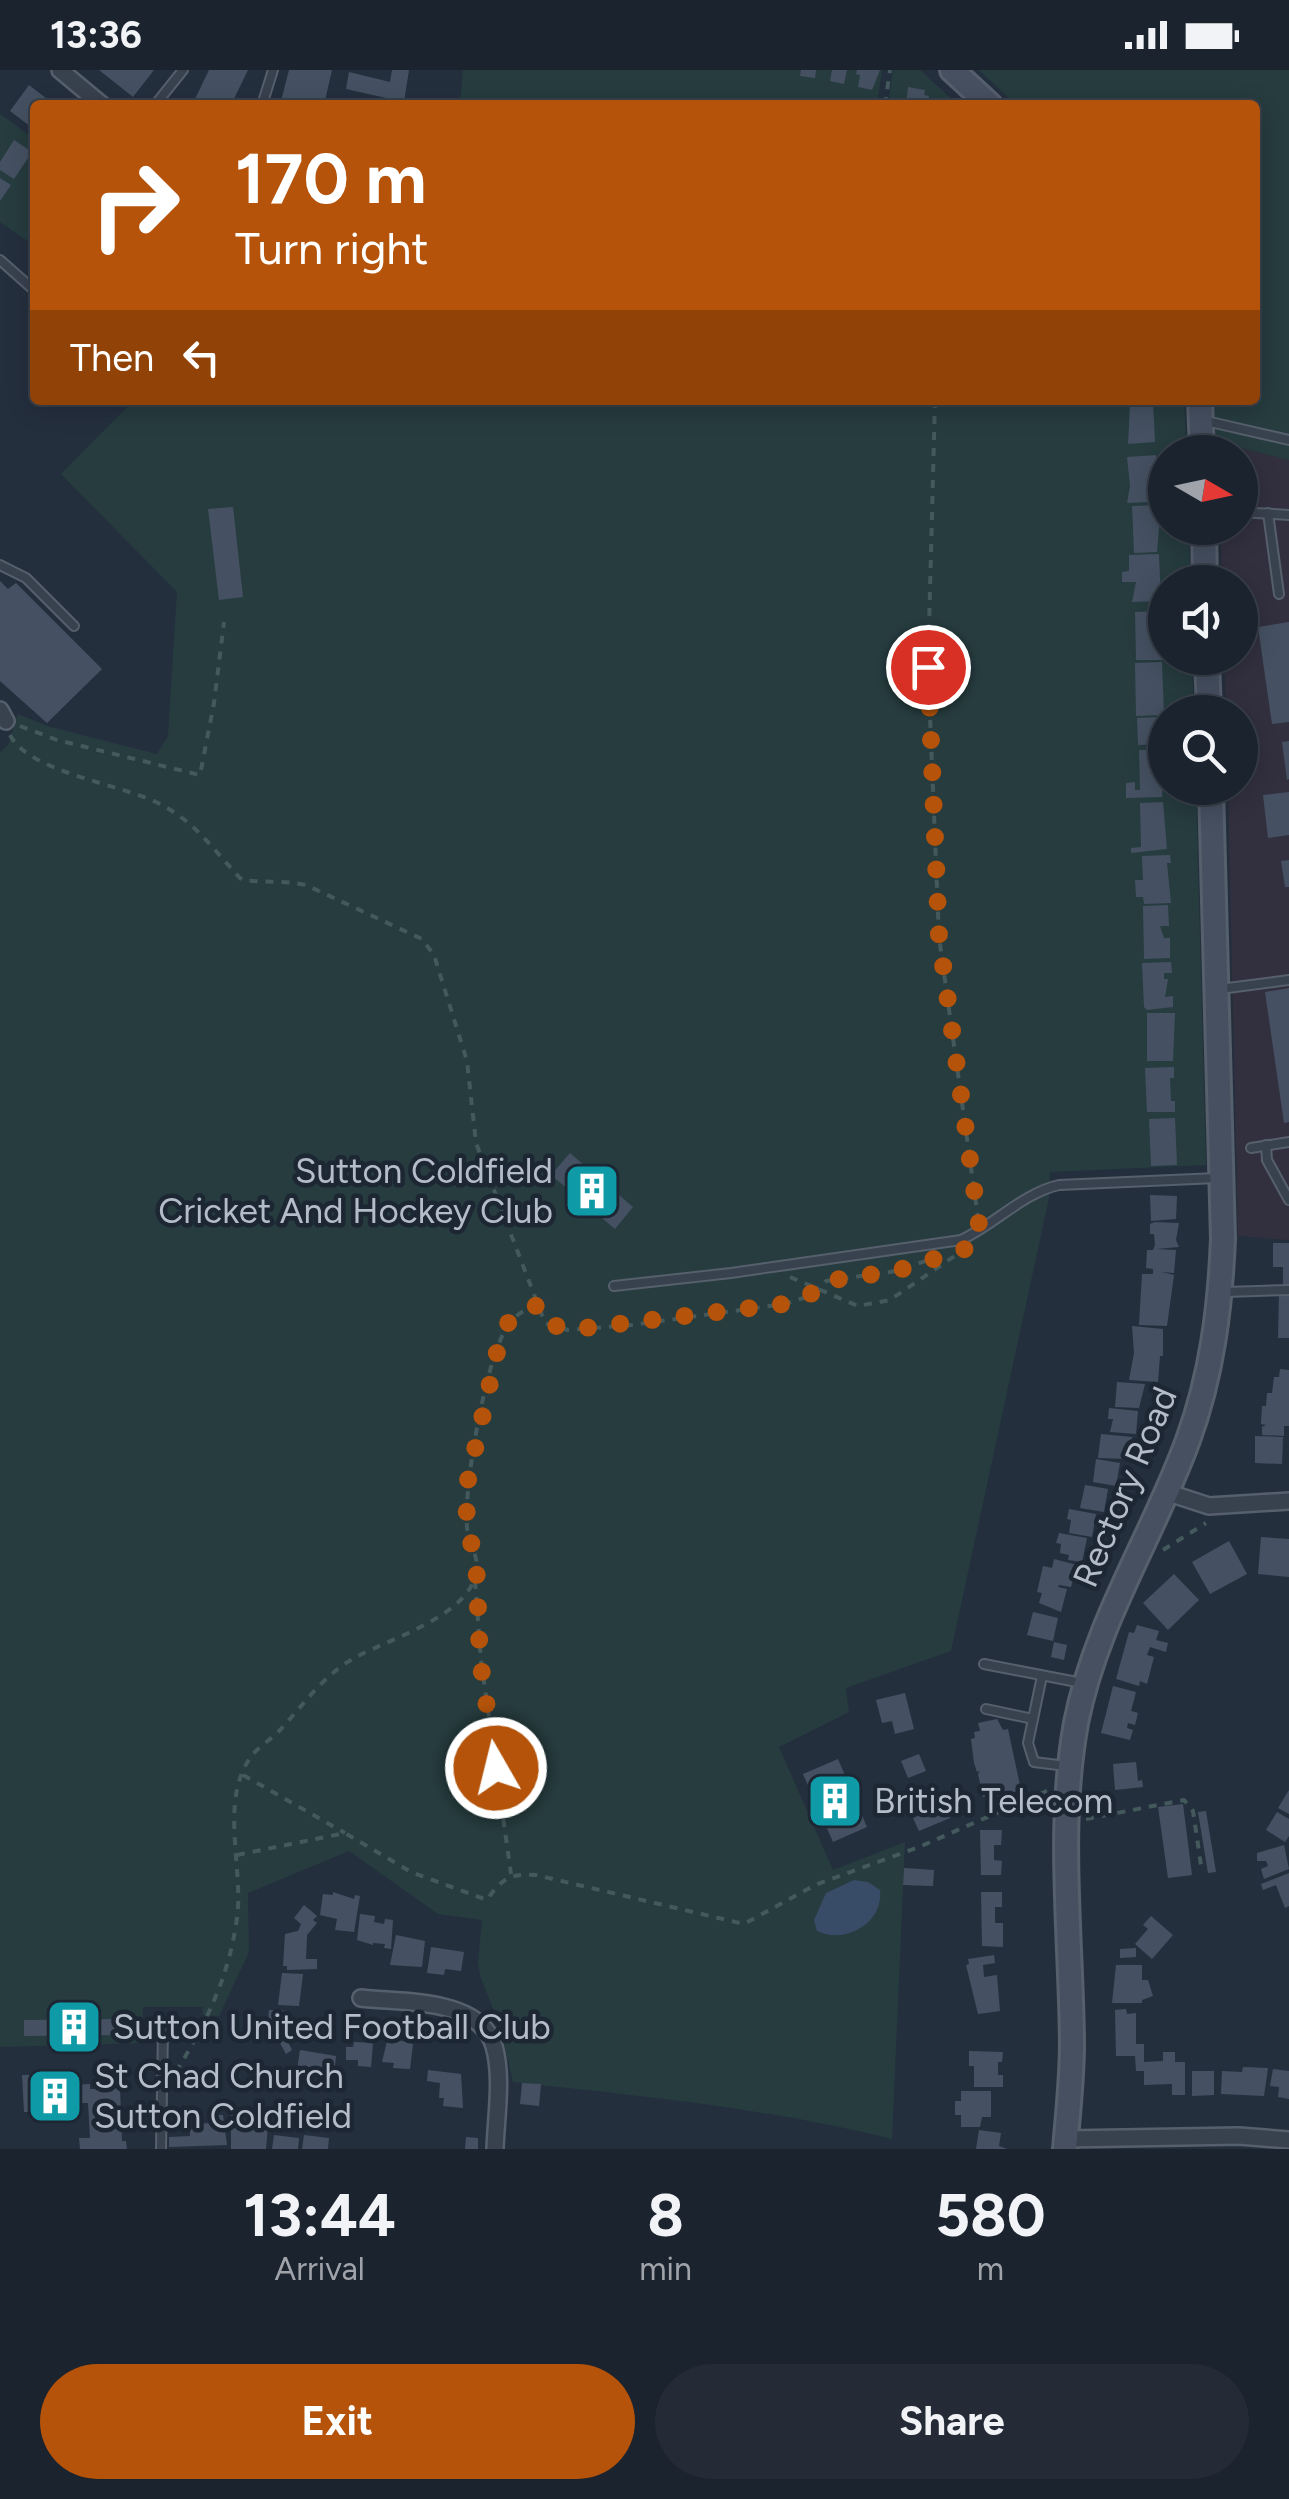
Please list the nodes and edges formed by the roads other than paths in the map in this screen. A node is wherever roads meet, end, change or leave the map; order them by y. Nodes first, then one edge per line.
1 (60, 70) edge
2 (183, 70) edge
3 (273, 70) edge
4 (952, 70) edge
5 (96, 100) edge
6 (159, 100) edge
7 (264, 100) edge
8 (985, 100) edge
9 (0, 260) edge
10 (30, 287) edge
11 (1201, 410) edge
12 (1202, 435) edge
13 (1289, 440) edge
14 (1258, 513) edge
15 (1268, 513) junction
16 (1289, 516) edge
17 (0, 565) edge
18 (1279, 594) dead end
19 (74, 626) dead end
20 (1211, 805) edge
21 (1289, 980) edge
22 (1216, 989) junction
23 (1289, 1142) edge
24 (1266, 1146) junction
25 (1251, 1148) dead end
26 (1221, 1177) junction
27 (1289, 1200) edge
28 (614, 1286) dead end
29 (1289, 1290) edge
30 (1220, 1292) junction
31 (1166, 1492) junction
32 (1289, 1502) edge
33 (984, 1664) dead end
34 (1042, 1676) junction
35 (1086, 1684) junction
36 (986, 1709) dead end
37 (1033, 1719) junction
38 (1068, 1774) junction
39 (361, 1998) dead end
40 (162, 2030) dead end
41 (1289, 2140) edge
42 (1066, 2144) edge
43 (161, 2149) edge
44 (495, 2149) edge

1 - 5 street
2 - 6 lane
3 - 7 lane
4 - 8 street
9 - 10 lane
11 - 12 street
11 - 13 lane
14 - 15 lane
15 - 16 lane
15 - 18 lane
17 - 19 lane
20 - 22 street, Rectory Road
21 - 22 lane
22 - 26 street, Rectory Road
23 - 24 lane
24 - 25 lane
24 - 27 lane
26 - 28 lane
26 - 30 street, Rectory Road
29 - 30 lane
30 - 31 street, Rectory Road
31 - 32 street
31 - 35 street, Rectory Road
33 - 34 lane
34 - 35 lane
34 - 37 lane
35 - 38 street, Rectory Road
36 - 37 lane
37 - 38 lane
38 - 42 street, Rectory Road
39 - 44 street
40 - 43 lane
41 - 42 street

